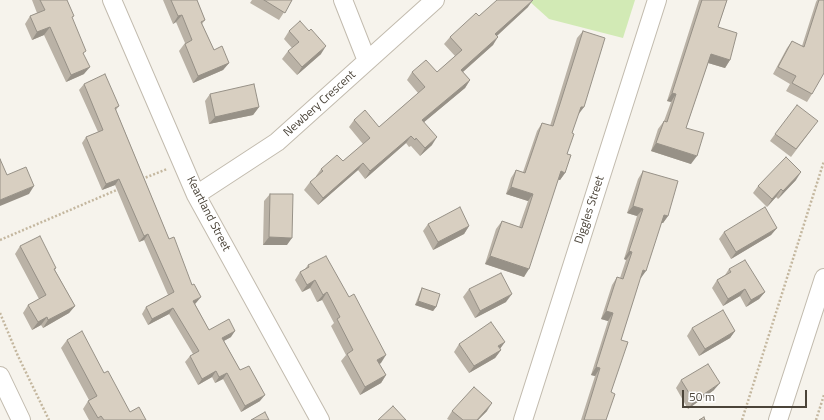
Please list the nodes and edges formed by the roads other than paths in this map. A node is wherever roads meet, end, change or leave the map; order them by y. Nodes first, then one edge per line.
1 (112, 0) edge
2 (343, 0) edge
3 (435, 0) edge
4 (657, 0) edge
5 (367, 61) junction
6 (196, 195) junction
7 (824, 278) edge
8 (0, 376) edge
9 (21, 420) edge
10 (320, 420) edge
11 (523, 420) edge
12 (778, 420) edge

1 - 6 street, Keartland Street
2 - 5 street
3 - 5 street, Newbery Crescent
4 - 11 street, Diggles Street
5 - 6 street, Newbery Crescent
6 - 10 street, Keartland Street
7 - 12 street
8 - 9 street

